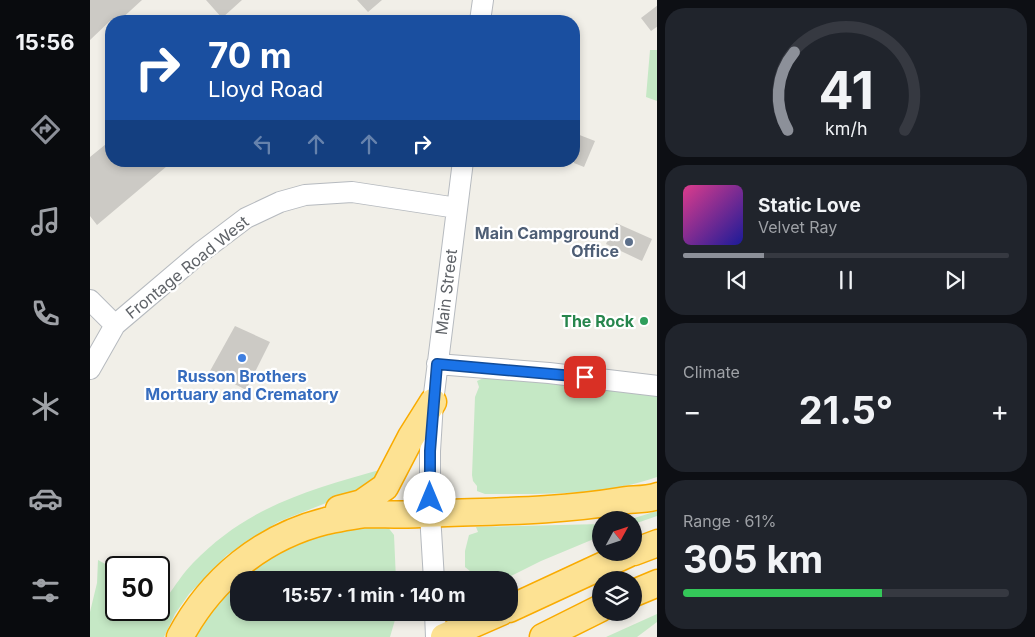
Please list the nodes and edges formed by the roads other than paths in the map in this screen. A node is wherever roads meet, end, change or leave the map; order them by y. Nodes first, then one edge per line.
1 (483, 0) edge
2 (481, 15) edge
3 (462, 167) edge
4 (457, 208) junction
5 (90, 300) edge
6 (114, 325) junction
7 (437, 364) junction
8 (90, 369) edge
9 (657, 386) edge
10 (433, 402) junction
11 (657, 487) edge
12 (646, 497) edge
13 (430, 514) junction
14 (311, 525) junction
15 (657, 543) edge
16 (642, 549) edge
17 (613, 561) edge
18 (433, 571) edge
19 (657, 583) edge
20 (642, 590) edge
21 (518, 605) edge
22 (592, 612) edge
23 (435, 621) edge
24 (481, 621) edge
25 (489, 621) edge
26 (180, 637) edge
27 (436, 637) edge
28 (444, 637) edge
29 (462, 637) edge
30 (543, 637) edge

1 - 2 street
3 - 4 street, Main Street
4 - 6 street, Frontage Road West
4 - 7 street, Main Street
5 - 6 street
6 - 8 street, Frontage Road West
7 - 9 street
7 - 10 street, Main Street
10 - 13 street, Main Street
10 - 14 highway
11 - 12 highway
12 - 13 highway
13 - 14 highway
13 - 18 street, Main Street
14 - 26 highway
15 - 16 highway
17 - 21 highway
19 - 20 highway
22 - 30 highway
23 - 27 street
24 - 28 highway
25 - 29 highway

